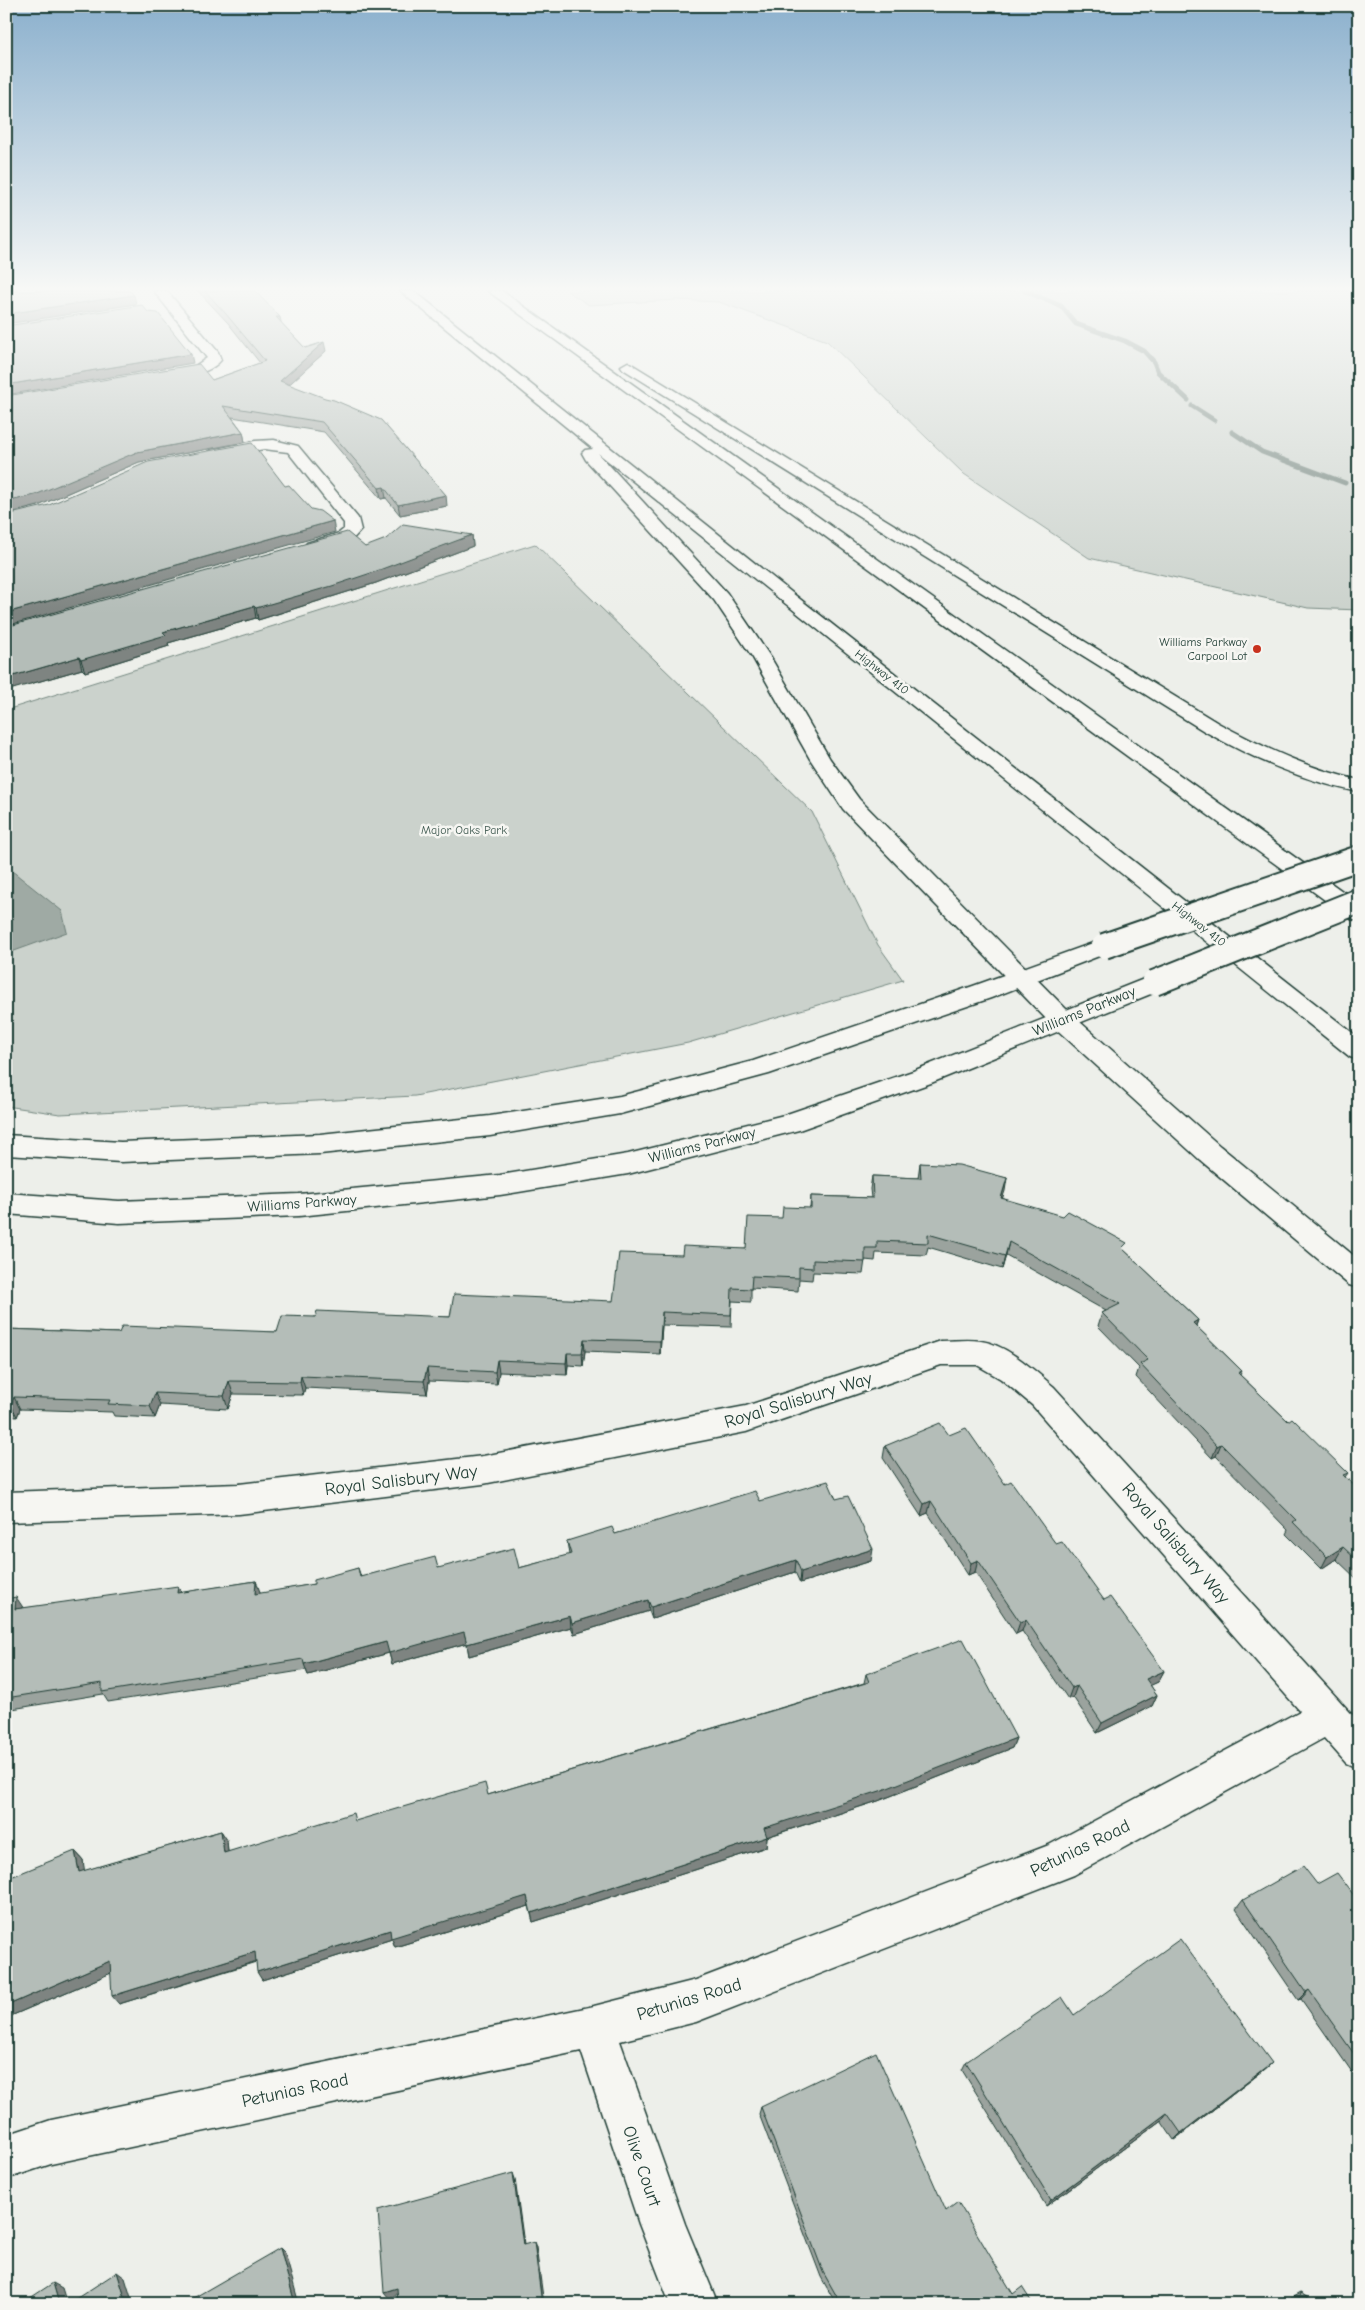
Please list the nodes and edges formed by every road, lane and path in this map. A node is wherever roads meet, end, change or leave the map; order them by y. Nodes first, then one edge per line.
1 (542, 399) edge
2 (644, 399) edge
3 (678, 399) edge
4 (582, 431) junction
5 (200, 456) edge
6 (297, 552) edge
7 (1359, 786) edge
8 (1249, 834) junction
9 (1359, 858) edge
10 (1359, 892) edge
11 (1359, 901) edge
12 (1359, 914) edge
13 (1019, 978) junction
14 (1062, 1020) junction
15 (1359, 1051) edge
16 (6, 1145) edge
17 (6, 1203) edge
18 (1359, 1276) edge
19 (6, 1507) edge
20 (1328, 1716) junction
21 (1359, 1750) edge
22 (594, 2027) junction
23 (6, 2157) edge
24 (694, 2304) edge

1 - 4 main road, Highway 410
2 - 8 main road
3 - 7 main road
4 - 13 main road
4 - 15 main road, Highway 410
5 - 6 main road
8 - 10 main road
8 - 12 main road
9 - 13 main road, bridge
11 - 14 main road, Williams Parkway, bridge
13 - 14 main road
13 - 16 main road
14 - 17 main road, Williams Parkway
14 - 18 main road
19 - 20 main road, Royal Salisbury Way
20 - 21 main road, Royal Salisbury Way
20 - 22 main road, Petunias Road
22 - 23 main road, Petunias Road
22 - 24 main road, Olive Court

